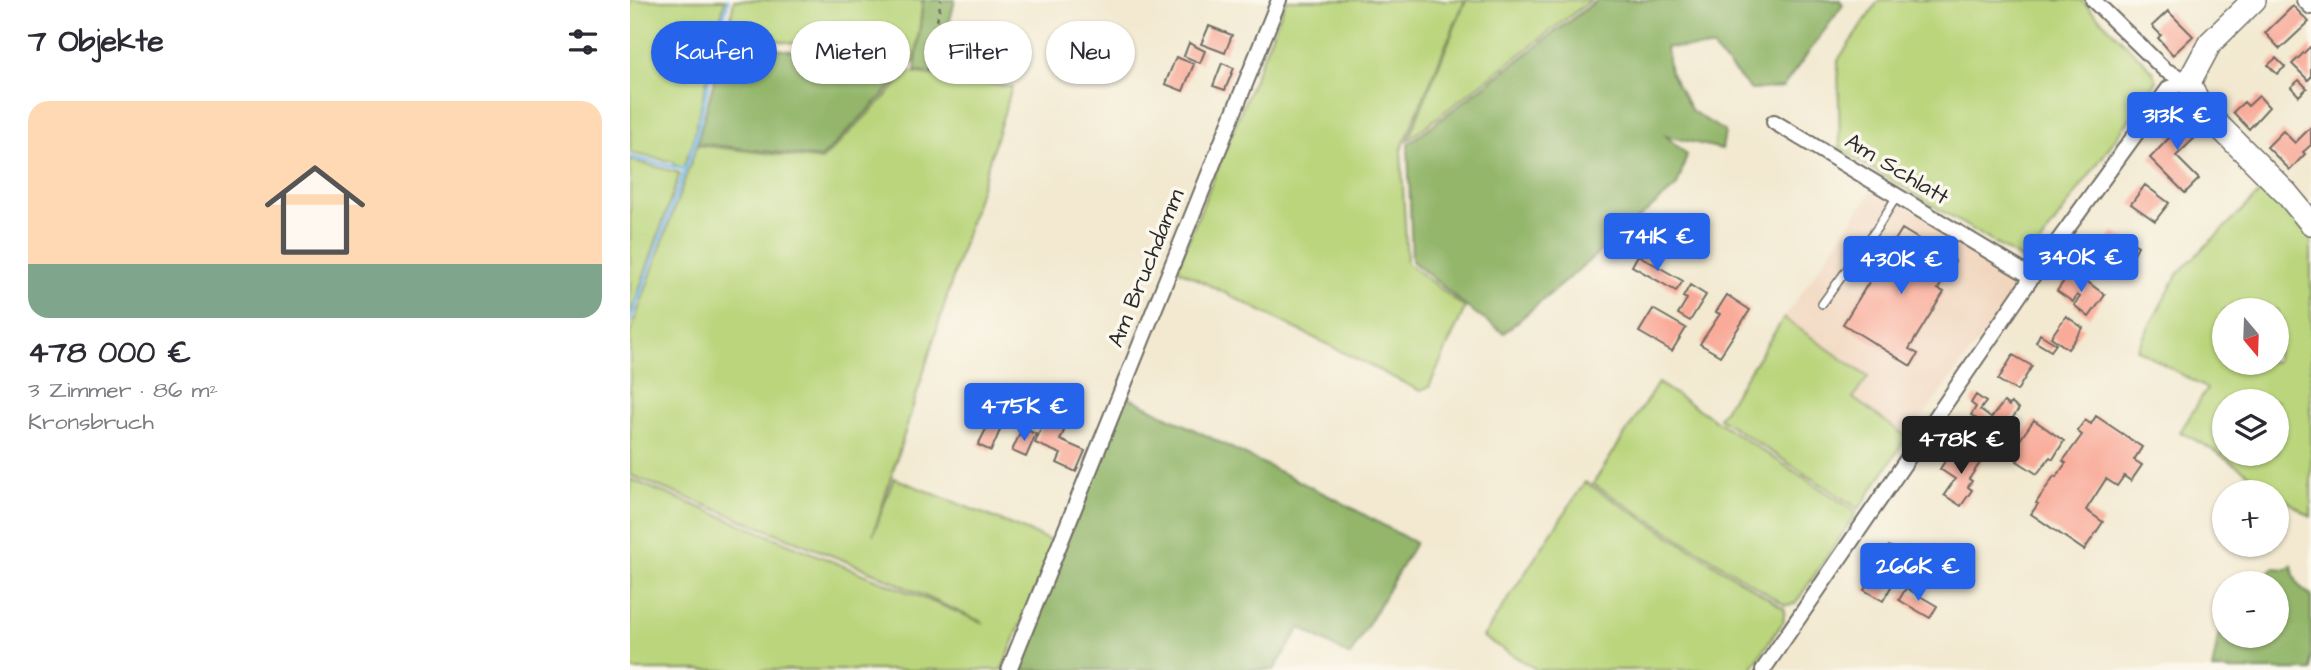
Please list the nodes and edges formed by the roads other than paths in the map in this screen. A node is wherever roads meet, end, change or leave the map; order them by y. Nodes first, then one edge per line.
1 (1279, 0) edge
2 (2094, 0) edge
3 (2254, 0) edge
4 (2304, 0) edge
5 (2311, 8) edge
6 (2189, 82) junction
7 (1774, 122) dead end
8 (1897, 196) junction
9 (2311, 222) edge
10 (2032, 277) junction
11 (1822, 304) dead end
12 (1009, 670) edge
13 (1763, 670) edge

1 - 12 street, Am Bruchdamm
2 - 6 street
3 - 6 main road
4 - 5 street
6 - 9 main road
6 - 10 street
7 - 8 street, Am Schlatt
8 - 10 street, Am Schlatt
8 - 11 lane
10 - 13 street

